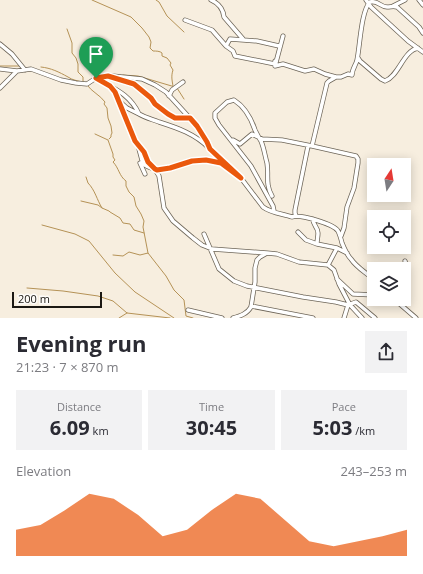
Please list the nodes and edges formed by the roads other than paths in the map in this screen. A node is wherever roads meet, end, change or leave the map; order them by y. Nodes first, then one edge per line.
1 (211, 0) edge
2 (405, 0) edge
3 (419, 0) edge
4 (368, 1) edge
5 (423, 5) edge
6 (393, 6) junction
7 (185, 20) dead end
8 (423, 33) edge
9 (243, 40) junction
10 (0, 44) edge
11 (226, 46) junction
12 (279, 46) junction
13 (418, 48) junction
14 (423, 52) edge
15 (357, 57) junction
16 (0, 69) edge
17 (25, 70) junction
18 (17, 72) junction
19 (108, 76) junction
20 (336, 77) junction
21 (96, 78) junction
22 (183, 82) dead end
23 (110, 86) junction
24 (0, 88) edge
25 (169, 96) junction
26 (118, 100) junction
27 (139, 114) junction
28 (190, 118) junction
29 (259, 138) junction
30 (231, 139) junction
31 (135, 141) junction
32 (137, 146) junction
33 (310, 146) junction
34 (210, 149) junction
35 (221, 163) junction
36 (155, 169) junction
37 (145, 174) dead end
38 (241, 178) junction
39 (258, 179) junction
40 (274, 211) junction
41 (296, 216) junction
42 (313, 219) junction
43 (298, 232) dead end
44 (204, 234) dead end
45 (341, 237) junction
46 (317, 244) junction
47 (337, 248) junction
48 (210, 249) junction
49 (267, 253) junction
50 (347, 253) junction
51 (328, 265) junction
52 (367, 274) edge
53 (336, 277) junction
54 (254, 288) junction
55 (367, 295) edge
56 (349, 305) junction
57 (251, 306) junction
58 (403, 306) edge
59 (188, 310) dead end
60 (222, 318) edge
61 (233, 318) edge
62 (313, 318) edge
63 (344, 318) edge
64 (362, 318) edge
65 (375, 318) edge
66 (416, 318) edge

1 - 9 street
2 - 6 street
3 - 5 street
4 - 6 street
4 - 13 street
4 - 15 street
6 - 8 street
7 - 11 street
9 - 11 street
9 - 12 street
10 - 17 street
11 - 12 street
12 - 20 street
13 - 14 street
13 - 15 street
15 - 20 street
16 - 18 street
17 - 18 street
17 - 21 street
18 - 24 street
19 - 21 street
19 - 25 street
19 - 28 street
20 - 33 street
21 - 23 street
22 - 25 street
23 - 26 street
23 - 27 street
25 - 28 street
26 - 27 street
26 - 31 street
27 - 34 street
28 - 34 street
29 - 30 street
29 - 30 street
29 - 33 street
29 - 39 street
30 - 39 street
31 - 32 street
31 - 36 street
32 - 36 street
32 - 37 street
33 - 41 street
33 - 45 street
34 - 35 street
34 - 38 street
35 - 36 street
35 - 38 street
36 - 48 street
38 - 40 street
39 - 40 street
40 - 41 street
41 - 42 street
42 - 45 street
42 - 46 street
43 - 46 street
44 - 48 street
45 - 50 street
46 - 47 street
47 - 50 street
47 - 51 street
48 - 49 street
48 - 54 street
49 - 51 street
49 - 54 street
50 - 52 street
51 - 53 street
53 - 55 street
53 - 56 street
54 - 56 street
54 - 57 street
56 - 63 street
56 - 64 street
56 - 65 street
57 - 61 street
57 - 62 street
58 - 66 street
59 - 60 street

